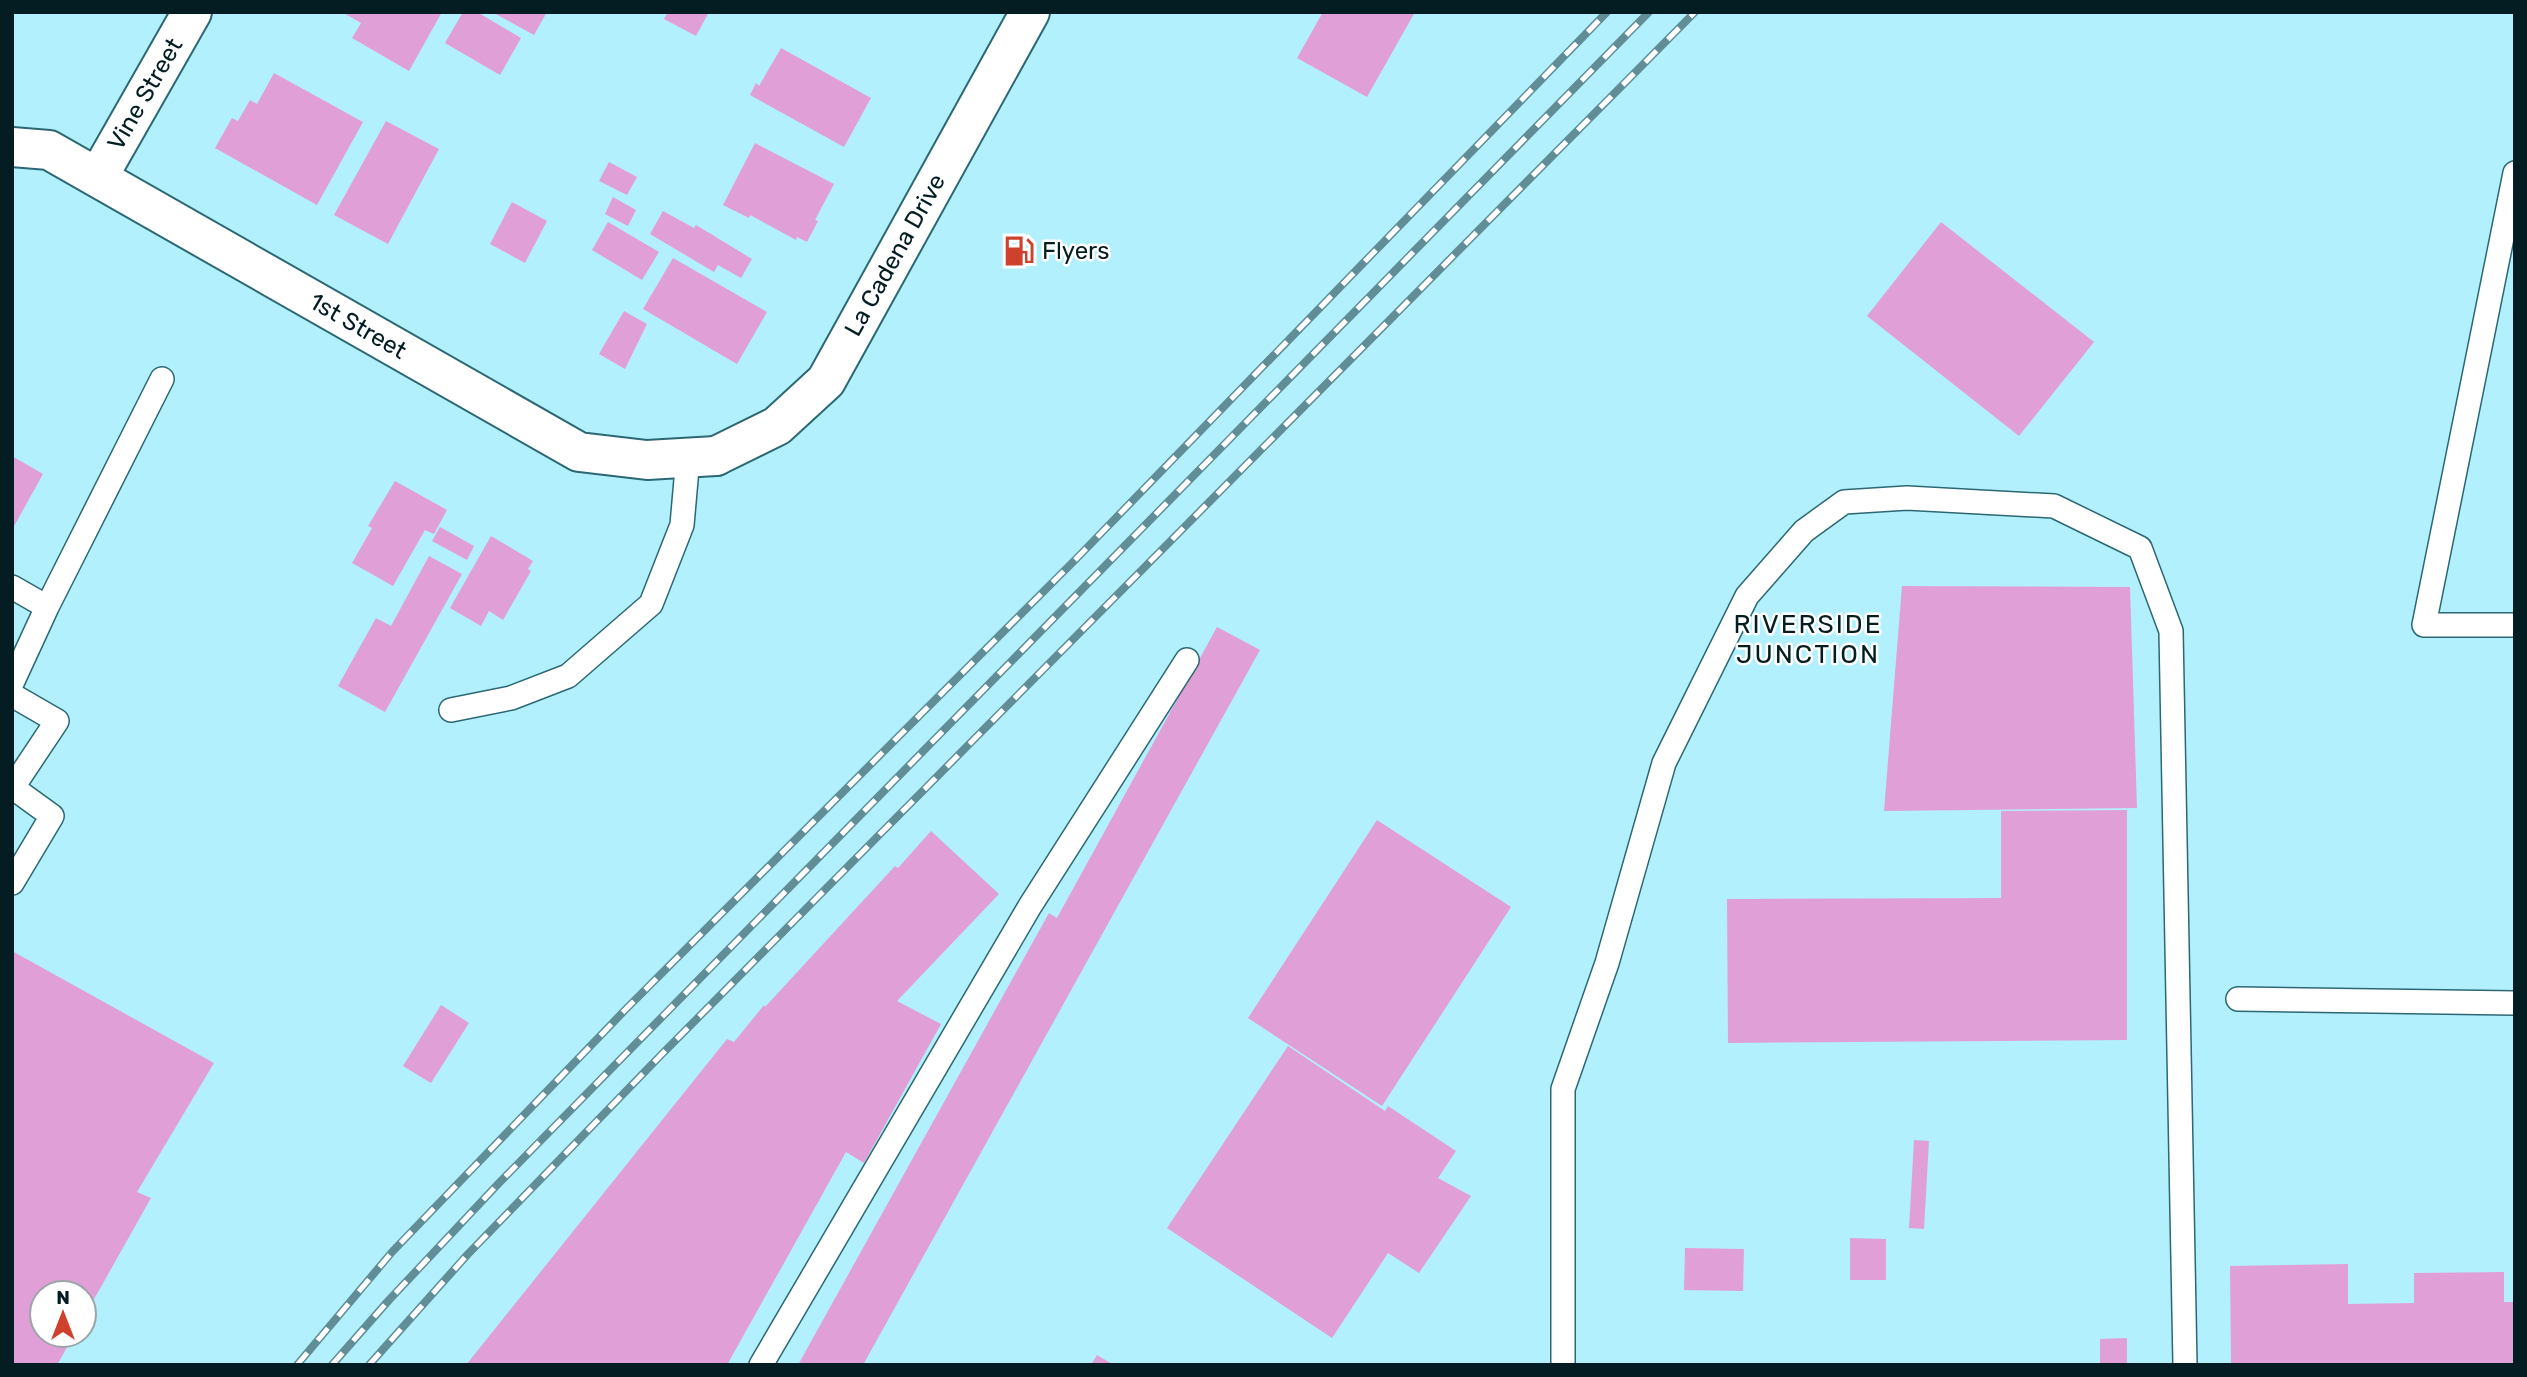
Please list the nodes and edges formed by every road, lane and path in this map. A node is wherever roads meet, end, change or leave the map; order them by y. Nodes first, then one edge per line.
1 (192, 12) edge
2 (1030, 12) edge
3 (12, 148) edge
4 (2515, 173) edge
5 (97, 177) junction
6 (162, 379) dead end
7 (702, 457) junction
8 (12, 587) edge
9 (47, 607) junction
10 (2515, 625) edge
11 (1187, 660) dead end
12 (12, 683) edge
13 (12, 695) edge
14 (452, 710) dead end
15 (13, 787) edge
16 (12, 883) edge
17 (2238, 999) dead end
18 (2515, 1003) edge
19 (761, 1365) edge
20 (1563, 1365) edge
21 (2185, 1365) edge

1 - 5 street, Vine Street
2 - 7 street, La Cadena Drive
3 - 5 street, 1st Street
4 - 10 lane
5 - 7 street, 1st Street
6 - 9 lane
7 - 14 lane
8 - 9 lane
9 - 12 lane
11 - 19 lane
13 - 15 lane
15 - 16 lane
17 - 18 lane
20 - 21 lane

